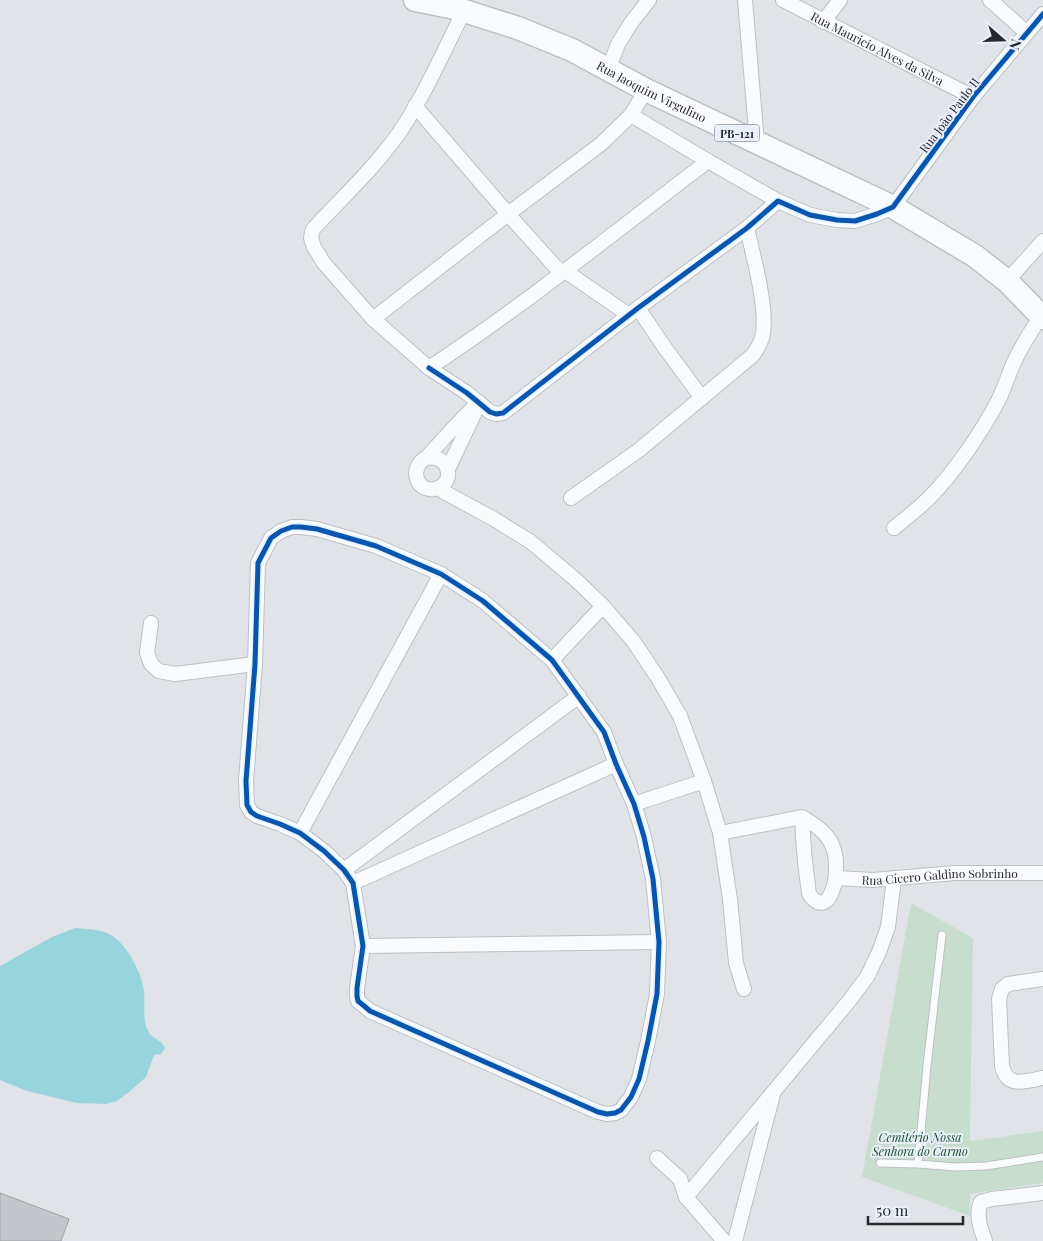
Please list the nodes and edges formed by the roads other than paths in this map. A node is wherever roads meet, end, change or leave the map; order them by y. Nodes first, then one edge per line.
1 (414, 0) edge
2 (650, 0) edge
3 (745, 0) edge
4 (783, 0) edge
5 (840, 0) edge
6 (990, 0) edge
7 (460, 10) junction
8 (1043, 14) edge
9 (823, 22) junction
10 (1034, 30) edge
11 (608, 70) junction
12 (646, 90) junction
13 (973, 97) junction
14 (415, 106) junction
15 (631, 115) junction
16 (757, 143) junction
17 (708, 161) junction
18 (778, 200) junction
19 (892, 207) junction
20 (508, 214) junction
21 (747, 228) junction
22 (1043, 241) edge
23 (563, 272) junction
24 (1007, 281) junction
25 (633, 312) junction
26 (1042, 316) edge
27 (373, 319) junction
28 (429, 368) junction
29 (702, 398) junction
30 (479, 402) junction
31 (426, 458) junction
32 (448, 469) junction
33 (440, 487) junction
34 (571, 498) dead end
35 (894, 528) dead end
36 (441, 574) junction
37 (603, 606) junction
38 (151, 623) dead end
39 (552, 660) junction
40 (255, 664) junction
41 (579, 696) junction
42 (616, 764) junction
43 (704, 781) junction
44 (634, 804) junction
45 (802, 817) junction
46 (300, 833) junction
47 (720, 833) junction
48 (344, 870) junction
49 (1043, 873) edge
50 (836, 878) junction
51 (894, 879) junction
52 (353, 883) junction
53 (942, 934) dead end
54 (659, 942) junction
55 (363, 946) junction
56 (1043, 979) edge
57 (744, 989) dead end
58 (1043, 1078) edge
59 (774, 1090) junction
60 (1043, 1157) edge
61 (656, 1158) dead end
62 (880, 1163) dead end
63 (918, 1164) junction
64 (1043, 1193) edge
65 (686, 1197) junction
66 (724, 1241) edge
67 (735, 1241) edge
68 (986, 1241) edge

1 - 7 main road, PB-121
2 - 11 street
3 - 16 street
4 - 9 street, Rua Mauricio Alves da Silva
5 - 9 street
6 - 10 street
7 - 11 main road, Rua Jaoquim Virgulino / PB-121
7 - 14 street
8 - 10 street, Rua João Paulo II
9 - 13 street, Rua Mauricio Alves da Silva
10 - 13 street, Rua João Paulo II
11 - 12 main road, Rua Jaoquim Virgulino / PB-121
12 - 15 street
12 - 16 main road, Rua Jaoquim Virgulino / PB-121
13 - 19 street, Rua João Paulo II
14 - 20 street
14 - 27 street
15 - 17 street
15 - 20 street
16 - 19 main road, Rua Jaoquim Virgulino / PB-121
17 - 18 street
17 - 23 street
18 - 19 street
18 - 21 street
19 - 24 main road, Rua Jaoquim Virgulino / PB-121
20 - 23 street
20 - 27 street
21 - 25 street
21 - 29 street
22 - 24 street
23 - 25 street
23 - 28 street
24 - 26 main road, Rua Jaoquim Virgulino / PB-121
25 - 29 street
25 - 30 street
26 - 35 street
27 - 28 street
28 - 30 street
29 - 34 street
30 - 31 street
30 - 32 street
31 - 32 street
31 - 33 street
32 - 33 street
33 - 37 street
36 - 39 street
36 - 40 street
36 - 46 street
37 - 39 street
37 - 43 street
38 - 40 street
39 - 41 street
40 - 46 street
41 - 42 street
41 - 48 street
42 - 44 street
42 - 52 street
43 - 44 street
43 - 47 street
44 - 54 street
45 - 47 street
45 - 50 street
45 - 50 street
46 - 48 street
47 - 57 street
48 - 52 street
49 - 51 street, Rua Cícero Galdino Sobrinho
50 - 51 street, Rua Cícero Galdino Sobrinho
51 - 59 street
52 - 55 street
53 - 63 lane
54 - 55 street
54 - 55 street
56 - 58 street
59 - 65 street
59 - 67 street
60 - 63 lane
61 - 65 street
62 - 63 lane
64 - 68 street
65 - 66 street

